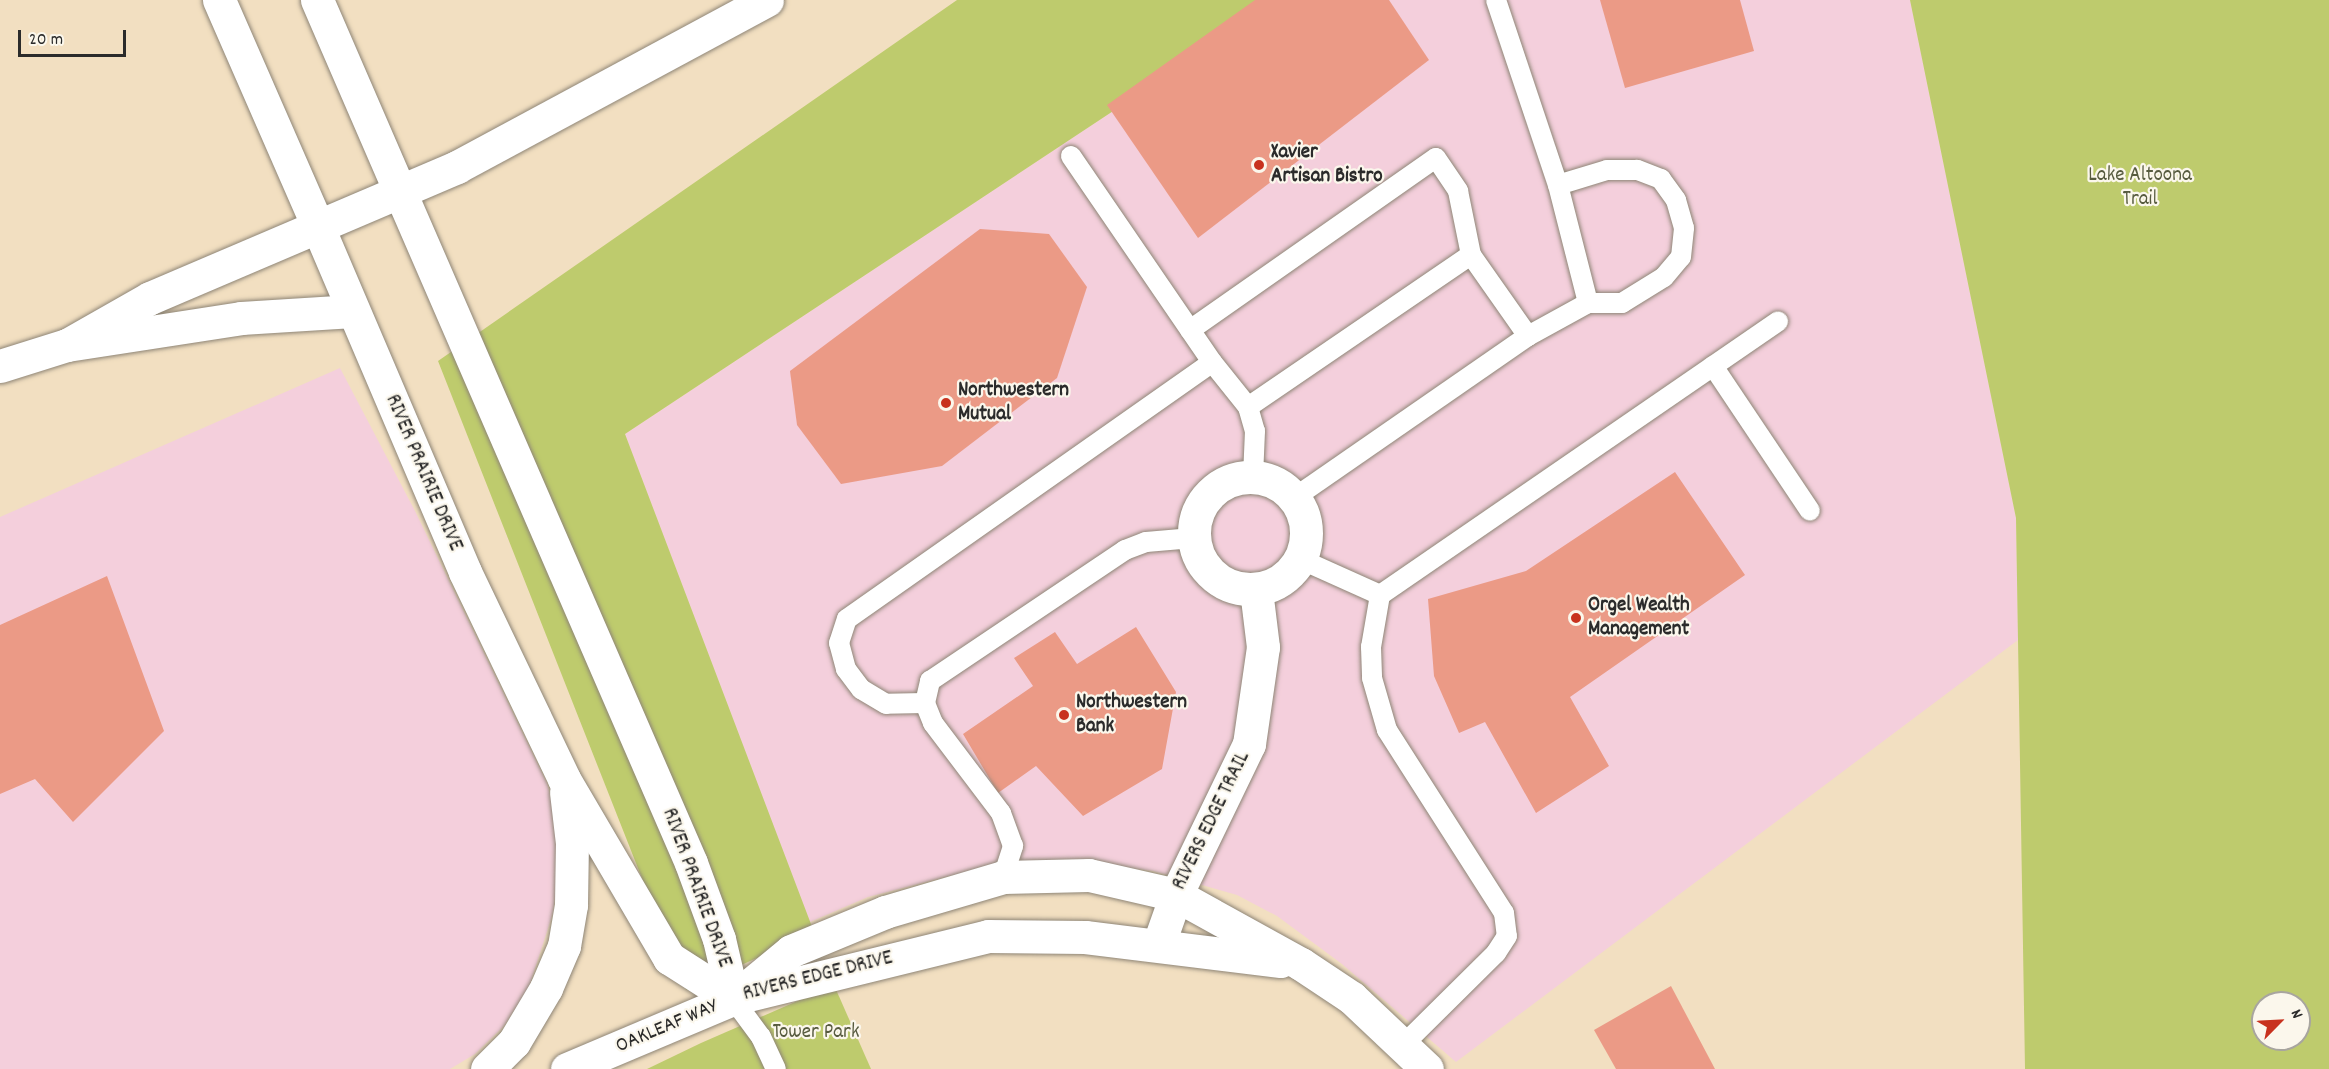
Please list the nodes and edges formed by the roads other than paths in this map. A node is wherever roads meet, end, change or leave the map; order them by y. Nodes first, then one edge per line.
1 (219, 0) edge
2 (317, 0) edge
3 (766, 0) edge
4 (1496, 0) edge
5 (1071, 156) dead end
6 (1558, 185) junction
7 (400, 192) junction
8 (318, 227) junction
9 (1471, 255) junction
10 (1588, 303) junction
11 (353, 311) junction
12 (1778, 321) dead end
13 (1190, 330) junction
14 (1528, 336) junction
15 (67, 345) junction
16 (1212, 362) junction
17 (0, 366) edge
18 (1713, 366) junction
19 (1248, 407) junction
20 (1253, 476) junction
21 (1294, 498) junction
22 (1810, 511) dead end
23 (1193, 538) junction
24 (1300, 559) junction
25 (1256, 590) junction
26 (1380, 595) junction
27 (926, 703) junction
28 (564, 779) junction
29 (1003, 877) junction
30 (1176, 895) junction
31 (1159, 943) junction
32 (1301, 964) junction
33 (733, 999) junction
34 (1404, 1044) junction
35 (487, 1069) edge
36 (567, 1069) edge
37 (776, 1069) edge
38 (1427, 1069) edge

1 - 8 main road, RIVER PRAIRIE DRIVE
2 - 7 main road, RIVER PRAIRIE DRIVE
3 - 7 main road
4 - 6 lane
5 - 13 lane
6 - 10 lane
6 - 10 lane
7 - 8 main road
7 - 33 main road, RIVER PRAIRIE DRIVE
8 - 11 main road, RIVER PRAIRIE DRIVE
8 - 15 main road
9 - 13 lane
9 - 14 lane
9 - 19 lane
10 - 14 lane
11 - 15 main road
11 - 28 main road, RIVER PRAIRIE DRIVE
12 - 18 lane
13 - 16 lane
14 - 21 lane
15 - 17 main road
16 - 19 lane
16 - 27 lane
18 - 22 lane
18 - 26 lane
19 - 20 lane
20 - 21 main road
20 - 23 main road
21 - 24 main road
23 - 25 main road
23 - 27 lane
24 - 25 main road
24 - 26 lane
25 - 30 main road, RIVERS EDGE TRAIL
26 - 34 lane
27 - 29 lane
28 - 33 main road, RIVER PRAIRIE DRIVE
28 - 35 main road
29 - 30 main road, RIVERS EDGE DRIVE
29 - 33 main road, RIVERS EDGE DRIVE
30 - 31 main road, RIVERS EDGE TRAIL
30 - 32 main road, RIVERS EDGE DRIVE
31 - 32 main road, RIVERS EDGE DRIVE
31 - 33 main road, RIVERS EDGE DRIVE
32 - 34 main road, RIVERS EDGE DRIVE
33 - 36 main road, OAKLEAF WAY
33 - 37 lane
34 - 38 main road, RIVERS EDGE DRIVE

